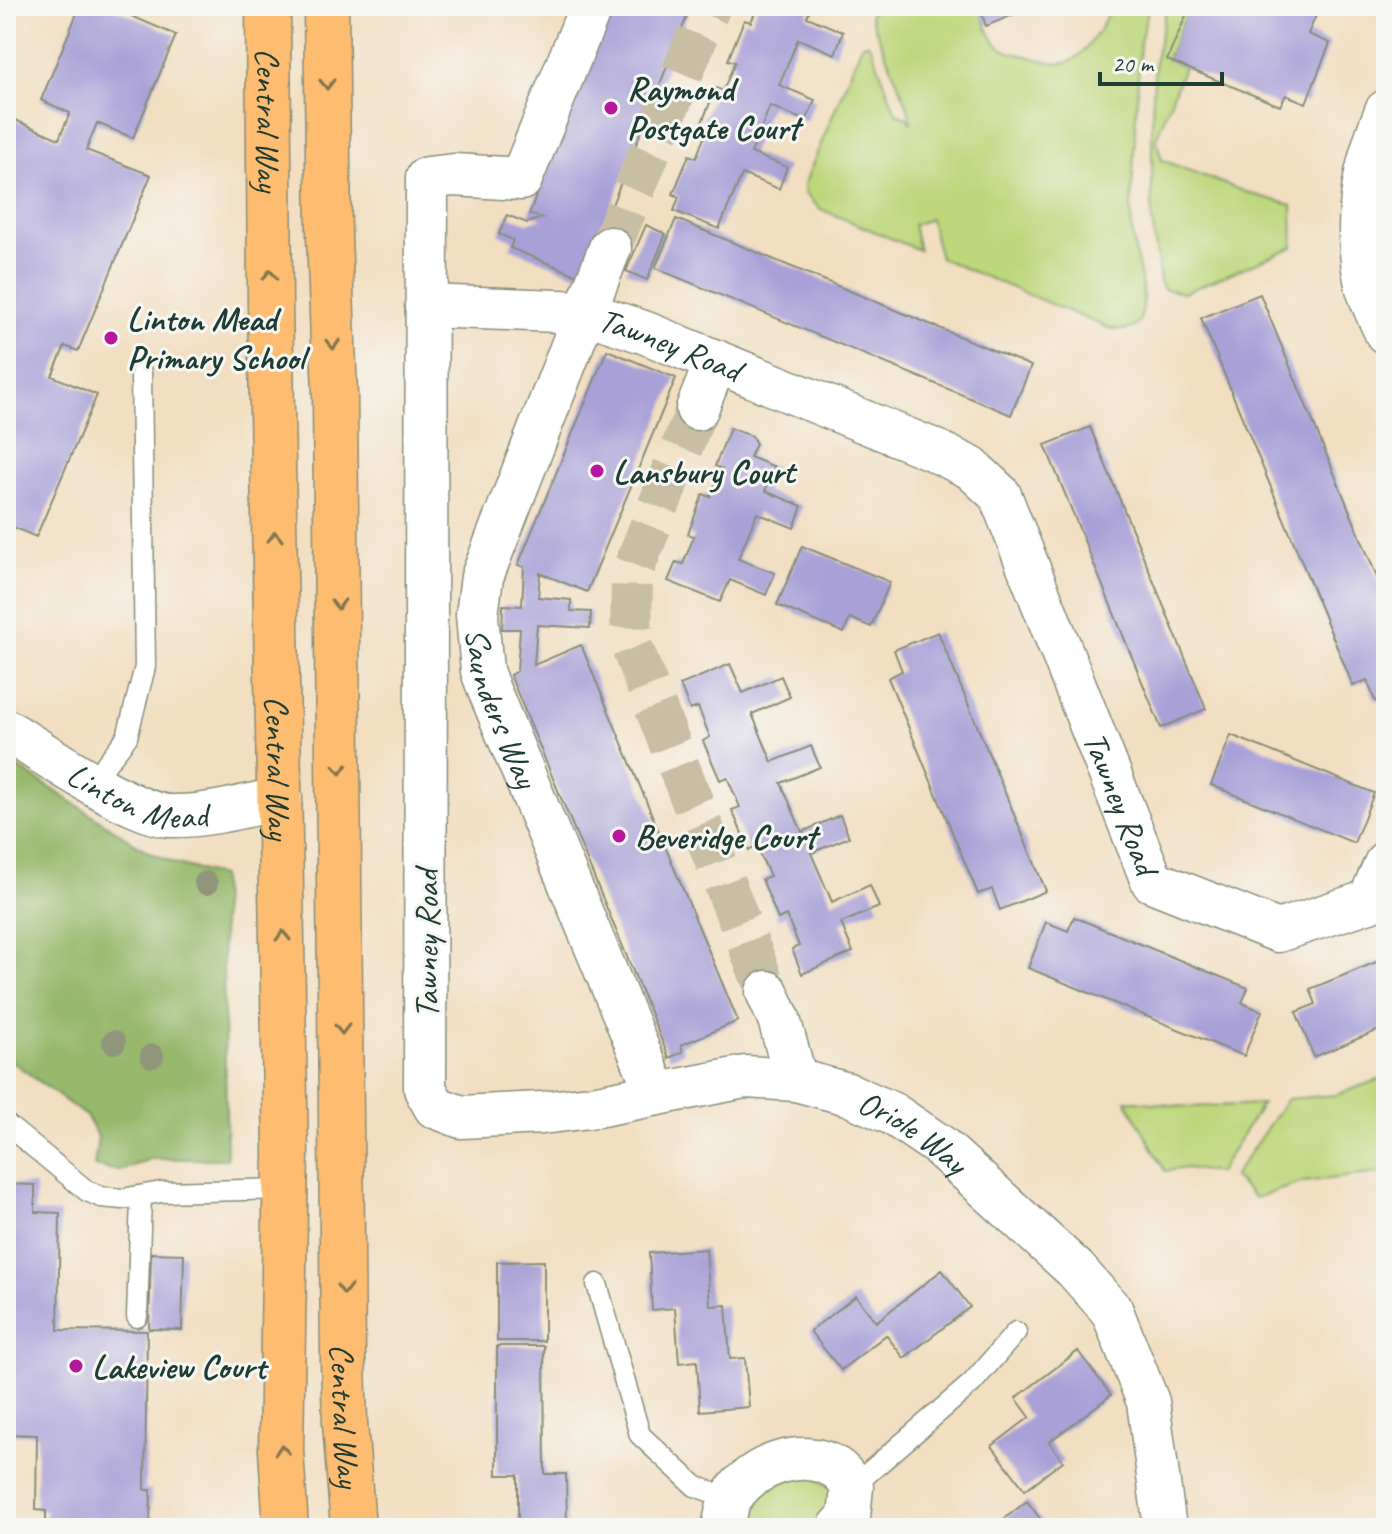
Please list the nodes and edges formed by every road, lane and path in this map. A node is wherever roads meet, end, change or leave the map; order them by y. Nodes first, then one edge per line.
1 (268, 6) edge
2 (326, 6) edge
3 (591, 6) edge
4 (1386, 111) edge
5 (610, 248) tunnel mouth
6 (426, 306) junction
7 (584, 312) junction
8 (1386, 333) edge
9 (716, 361) junction
10 (141, 373) dead end
11 (697, 409) tunnel mouth
12 (6, 730) edge
13 (92, 782) junction
14 (281, 798) junction
15 (1386, 862) edge
16 (767, 992) tunnel mouth
17 (796, 1080) junction
18 (657, 1094) junction
19 (435, 1107) joint
20 (6, 1124) edge
21 (287, 1189) junction
22 (141, 1197) junction
23 (597, 1284) dead end
24 (137, 1317) dead end
25 (1016, 1332) dead end
26 (852, 1487) junction
27 (727, 1513) edge
28 (286, 1528) edge
29 (353, 1528) edge
30 (839, 1528) edge
31 (1165, 1528) edge

14 -> 1 main road, Central Way
2 -> 29 main road, Central Way
3 - 6 street
4 - 8 street
5 - 7 street, Saunders Way
6 - 7 street, Tawney Road
6 - 19 street, Tawney Road
7 - 9 street, Tawney Road
7 - 18 street, Saunders Way
9 - 11 street
9 - 15 street, Tawney Road
10 - 13 lane
12 - 13 street, Linton Mead
13 - 14 street, Linton Mead
21 -> 14 main road, Central Way
16 - 17 street
17 - 18 street, Oriole Way
17 - 31 street, Oriole Way
18 - 19 street, Oriole Way
20 - 22 lane
21 - 22 lane
28 -> 21 main road, Central Way
22 - 24 lane
23 - 27 lane
25 - 26 lane
26 - 27 street
26 - 30 street

